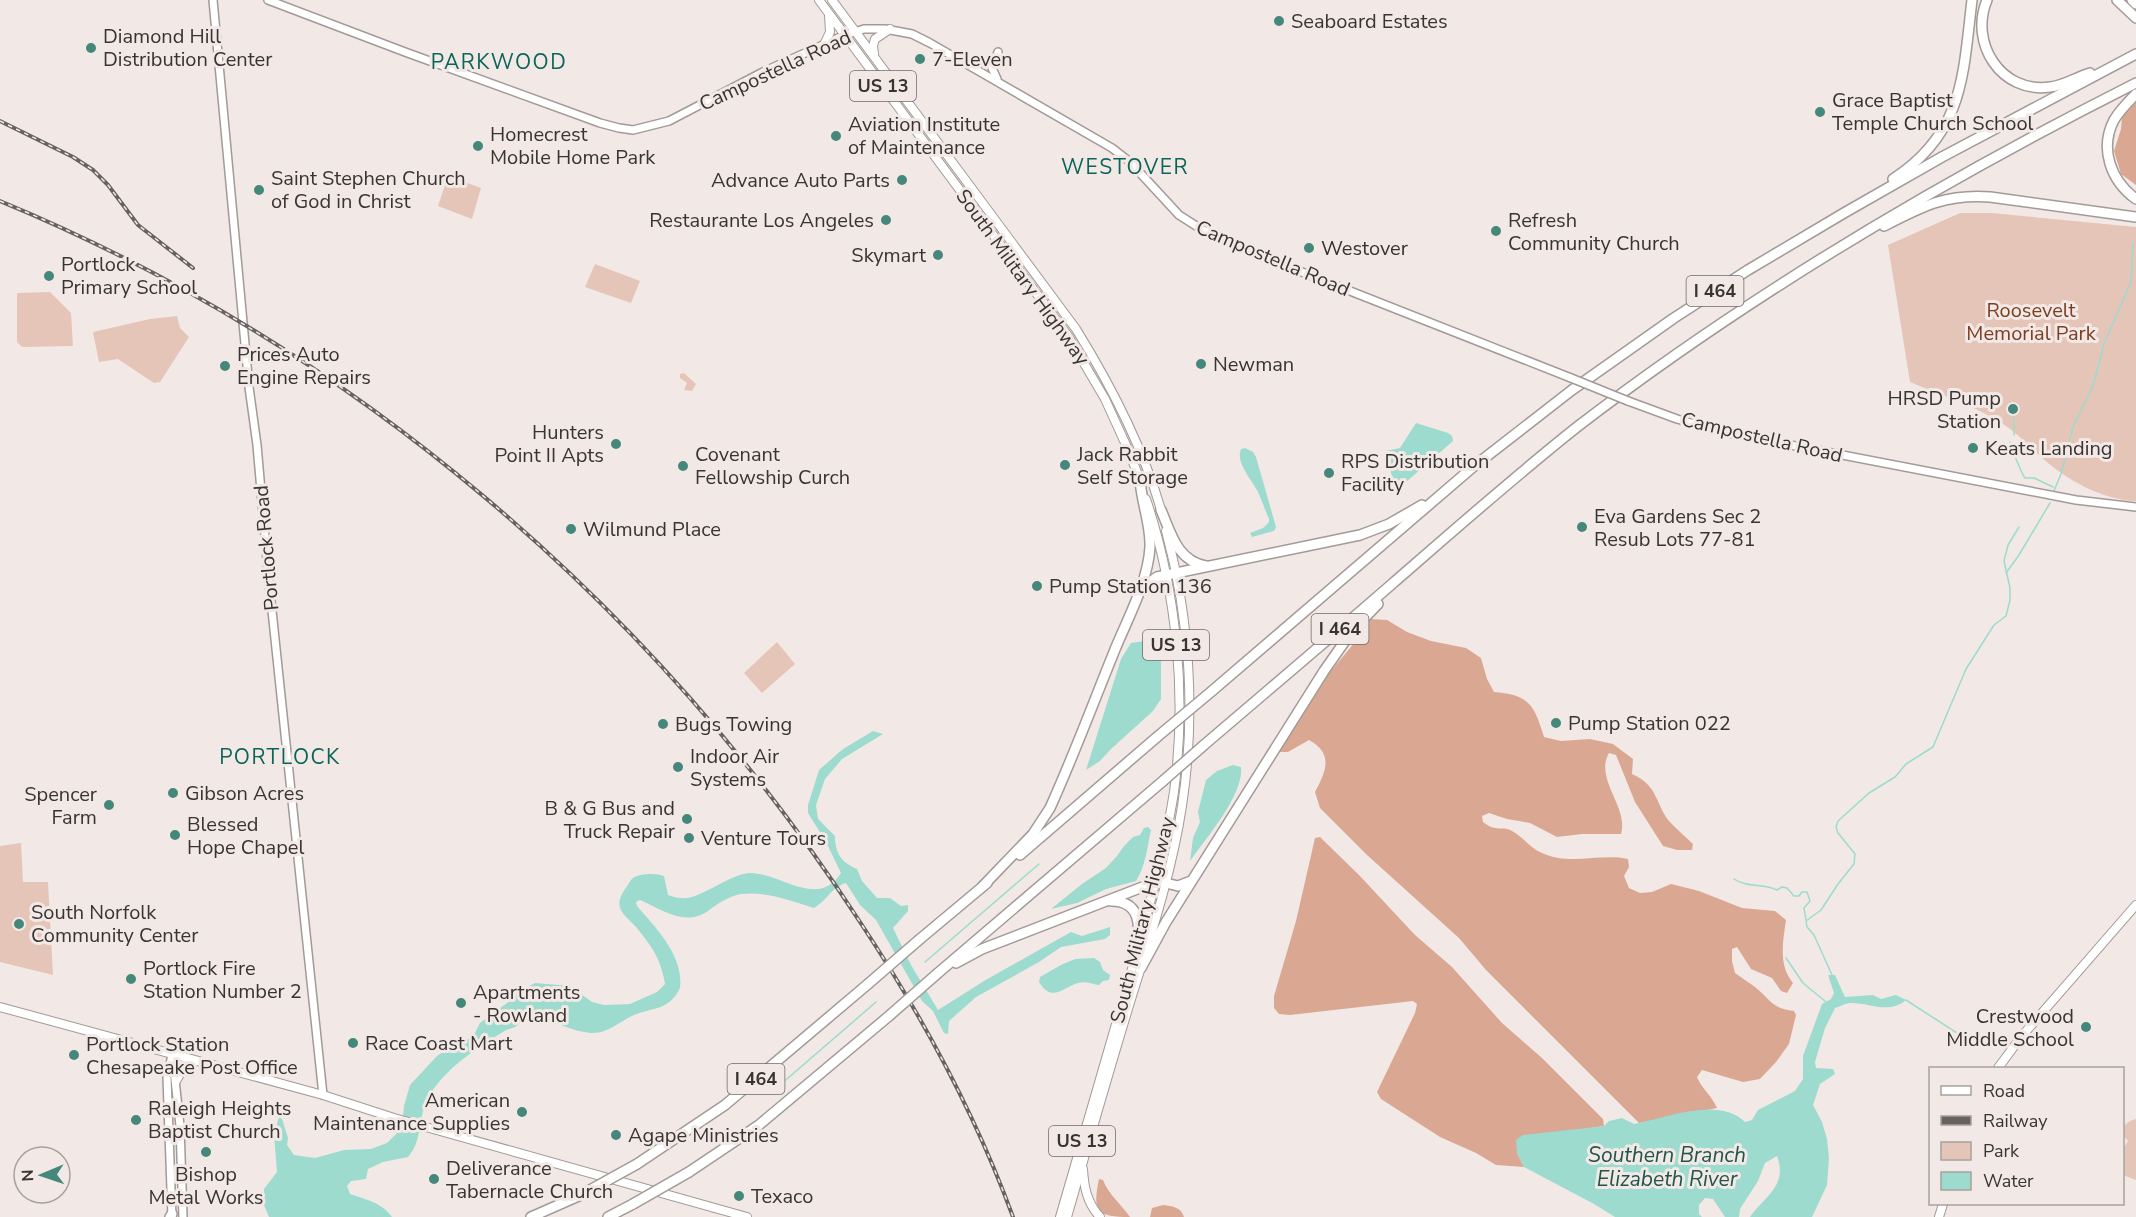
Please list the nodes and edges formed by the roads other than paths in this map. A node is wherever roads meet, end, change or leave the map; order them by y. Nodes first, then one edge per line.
1 (268, 0) edge
2 (819, 0) edge
3 (832, 0) edge
4 (1972, 0) edge
5 (1987, 0) edge
6 (2117, 0) edge
7 (2132, 0) edge
8 (214, 1) edge
9 (2136, 4) edge
10 (829, 13) junction
11 (2136, 18) edge
12 (890, 29) junction
13 (855, 31) junction
14 (845, 35) junction
15 (824, 45) junction
16 (998, 52) dead end
17 (2133, 55) edge
18 (875, 58) junction
19 (998, 81) junction
20 (2136, 83) edge
21 (2136, 94) edge
22 (2136, 199) edge
23 (2136, 217) edge
24 (1823, 225) junction
25 (1803, 270) junction
26 (1140, 479) junction
27 (1444, 492) junction
28 (2136, 507) edge
29 (1161, 510) junction
30 (1474, 513) junction
31 (1211, 566) junction
32 (1176, 573) junction
33 (1166, 575) junction
34 (1137, 596) junction
35 (1192, 880) junction
36 (1166, 883) junction
37 (1155, 884) junction
38 (982, 887) junction
39 (1108, 901) junction
40 (2136, 905) edge
41 (1137, 967) junction
42 (938, 973) junction
43 (0, 1007) edge
44 (172, 1055) junction
45 (197, 1062) junction
46 (1999, 1067) edge
47 (176, 1081) junction
48 (322, 1095) junction
49 (1083, 1161) junction
50 (171, 1216) edge
51 (183, 1217) edge
52 (531, 1217) edge
53 (608, 1217) edge
54 (747, 1217) edge
55 (1060, 1217) edge
56 (1067, 1217) edge
57 (1100, 1217) edge

1 - 15 main road, Campostella Road
2 - 10 main road, South Military Highway / US 13
3 - 13 main road, South Military Highway / US 13
4 - 24 highway
5 - 17 highway
6 - 11 highway
7 - 9 highway
8 - 48 main road, Portlock Road
10 - 14 main road, South Military Highway / US 13
10 - 15 main road
12 - 13 main road, Campostella Road
12 - 18 main road
12 - 19 main road, Campostella Road
13 - 14 main road, Campostella Road
13 - 18 main road, South Military Highway / US 13
14 - 15 main road, Campostella Road
14 - 26 main road, South Military Highway / US 13
16 - 19 main road
17 - 24 highway, I 464
18 - 29 main road, South Military Highway / US 13
19 - 28 main road, Campostella Road, bridge
20 - 25 highway, I 464
21 - 22 highway
23 - 25 highway
24 - 27 highway, I 464
25 - 30 highway, I 464
26 - 33 main road, South Military Highway / US 13
26 - 34 highway
27 - 31 highway
27 - 38 highway, I 464, bridge
29 - 31 highway
29 - 32 main road, South Military Highway / US 13
30 - 35 highway
30 - 42 highway, I 464, bridge
31 - 32 highway
32 - 33 highway
32 - 36 main road, South Military Highway / US 13
33 - 34 highway
33 - 37 main road, South Military Highway / US 13
34 - 38 highway
35 - 36 highway
35 - 41 highway
36 - 37 highway
36 - 41 main road, South Military Highway / US 13
37 - 39 highway
37 - 41 main road, South Military Highway / US 13
38 - 52 highway, I 464, bridge
39 - 41 highway
39 - 42 highway
40 - 46 main road
41 - 49 main road, South Military Highway / US 13
41 - 55 main road, South Military Highway / US 13
42 - 53 highway, I 464, bridge
43 - 44 main road
44 - 45 main road
44 - 47 main road
44 - 50 main road
45 - 47 main road
45 - 48 main road
47 - 51 main road
48 - 54 main road
49 - 56 main road, South Military Highway / US 13
49 - 57 main road

